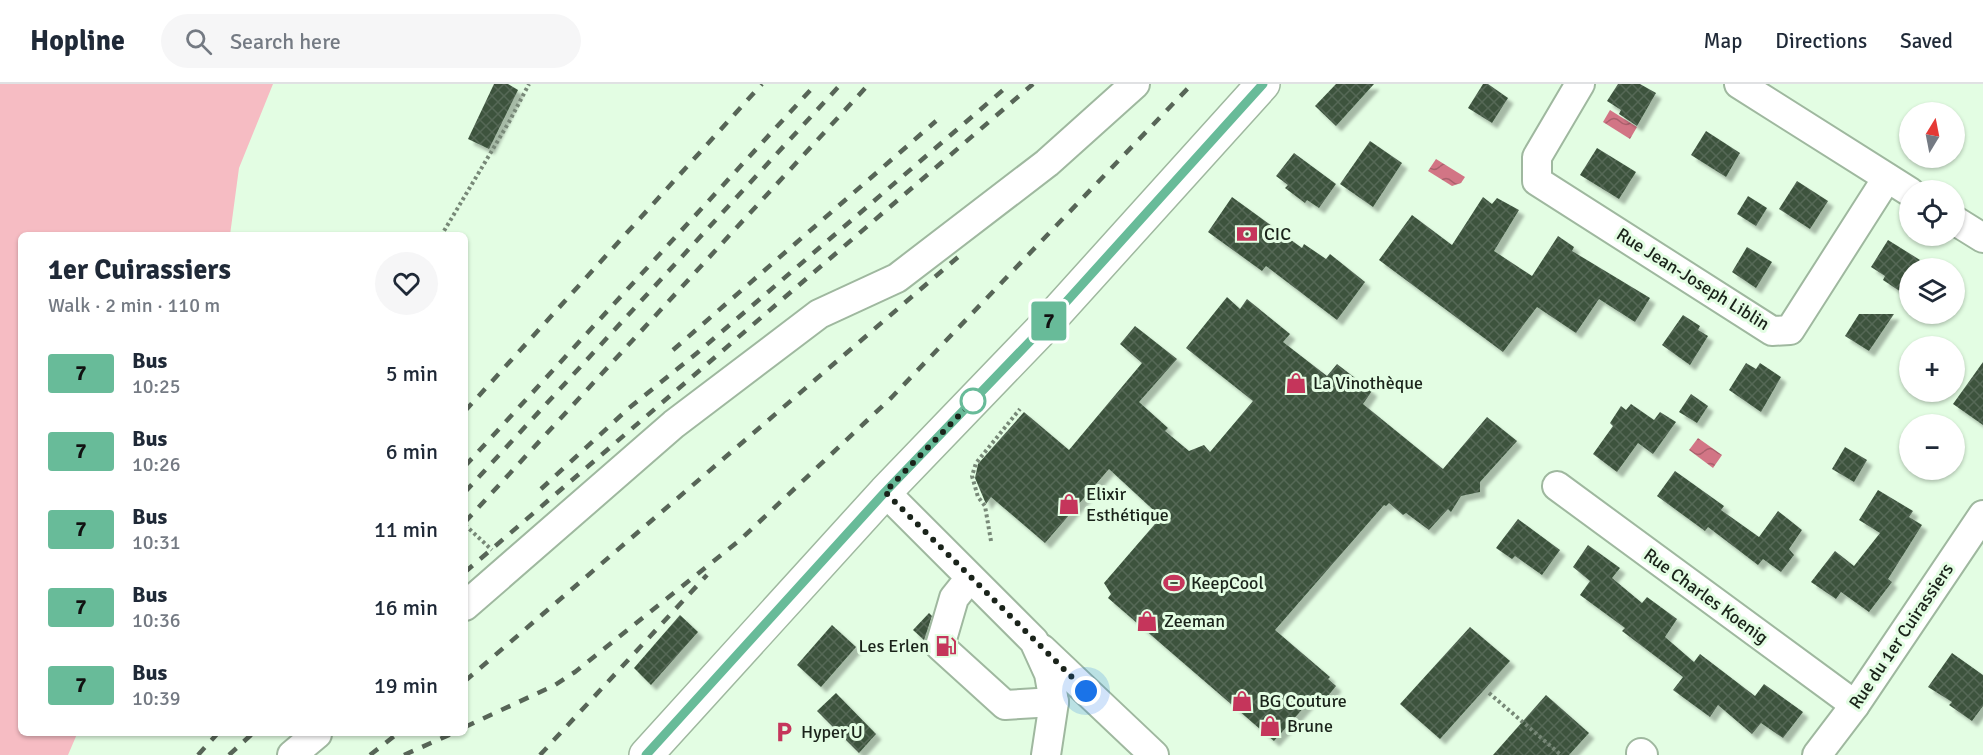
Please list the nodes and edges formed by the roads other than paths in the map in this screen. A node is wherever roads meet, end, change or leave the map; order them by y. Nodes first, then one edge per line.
1 (1135, 84) edge
2 (1263, 84) edge
3 (1580, 84) edge
4 (1739, 84) edge
5 (1898, 185) edge
6 (1965, 227) edge
7 (1983, 238) edge
8 (1557, 486) dead end
9 (885, 492) junction
10 (1983, 515) edge
11 (970, 578) junction
12 (468, 603) edge
13 (1034, 641) junction
14 (1054, 702) junction
15 (1855, 705) junction
16 (315, 736) edge
17 (292, 755) edge
18 (645, 755) edge
19 (1046, 755) edge
20 (1154, 755) edge
21 (1817, 755) edge

1 - 12 street
2 - 9 main road
3 - 5 street, Rue Jean-Joseph Liblin
4 - 5 street
6 - 7 street
8 - 15 street, Rue Charles Koenig
9 - 11 street
9 - 18 main road
10 - 15 street, Rue du 1er Cuirassiers
11 - 13 street
11 - 14 street
13 - 14 street
13 - 20 street
14 - 19 street
15 - 21 street, Rue du 1er Cuirassiers
16 - 17 street

